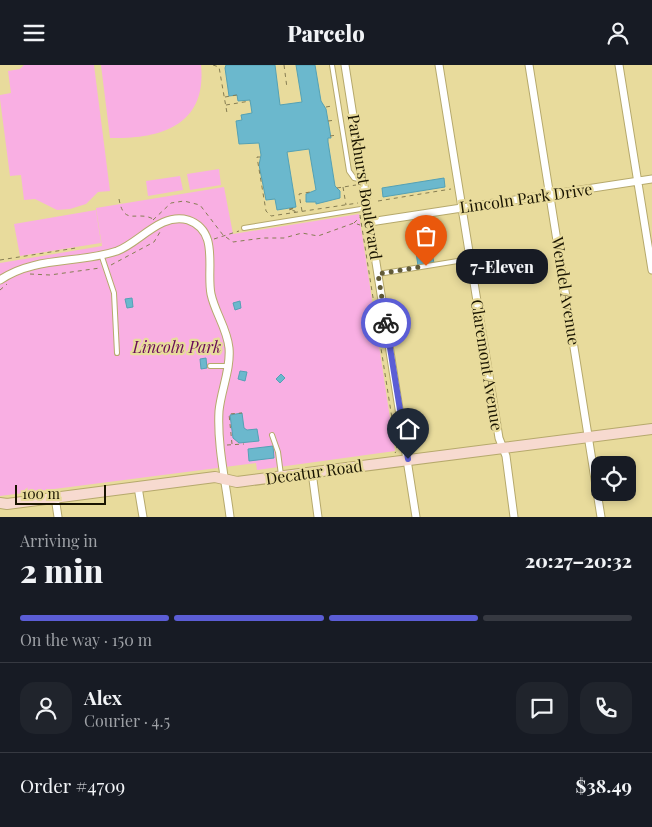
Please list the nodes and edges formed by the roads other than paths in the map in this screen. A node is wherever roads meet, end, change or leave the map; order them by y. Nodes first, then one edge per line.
1 (332, 65) edge
2 (345, 65) edge
3 (439, 65) edge
4 (530, 65) edge
5 (619, 65) edge
6 (652, 179) edge
7 (363, 180) junction
8 (638, 181) junction
9 (550, 195) junction
10 (462, 207) junction
11 (368, 208) junction
12 (370, 222) junction
13 (244, 228) dead end
14 (101, 254) junction
15 (470, 259) junction
16 (652, 270) edge
17 (378, 274) junction
18 (0, 280) edge
19 (117, 353) dead end
20 (210, 366) dead end
21 (228, 366) junction
22 (652, 429) edge
23 (272, 435) dead end
24 (590, 436) junction
25 (502, 447) junction
26 (408, 459) junction
27 (312, 472) junction
28 (281, 477) junction
29 (226, 480) junction
30 (138, 487) junction
31 (55, 497) junction
32 (2, 505) edge
33 (58, 517) edge
34 (143, 517) edge
35 (230, 517) edge
36 (318, 517) edge
37 (416, 517) edge
38 (514, 517) edge
39 (601, 517) edge

1 - 7 lane
2 - 7 street, Parkhurst Boulevard
3 - 10 street, Claremont Avenue
4 - 9 street, Wendel Avenue
5 - 8 street
6 - 8 street, Lincoln Park Drive
7 - 11 street, Parkhurst Boulevard
8 - 9 street, Lincoln Park Drive
8 - 16 street
9 - 10 street, Lincoln Park Drive
9 - 24 street, Wendel Avenue
10 - 12 street, Lincoln Park Drive
10 - 15 street, Claremont Avenue
11 - 12 street, Parkhurst Boulevard
11 - 13 lane
12 - 17 street, Parkhurst Boulevard
14 - 18 street
14 - 19 lane
14 - 21 street
15 - 17 lane
15 - 25 street, Claremont Avenue
17 - 26 street, Parkhurst Boulevard
20 - 21 lane
21 - 29 street
22 - 24 street, Decatur Road
23 - 28 lane
24 - 25 street, Decatur Road
24 - 39 street, Wendel Avenue
25 - 26 street, Decatur Road
25 - 38 street, Claremont Avenue
26 - 27 street, Decatur Road
26 - 37 street, Parkhurst Boulevard
27 - 28 street, Decatur Road
27 - 36 street
28 - 29 street, Decatur Road
29 - 30 street, Decatur Road
29 - 35 street
30 - 31 street, Decatur Road
30 - 34 street
31 - 32 street, Decatur Road
31 - 33 street

